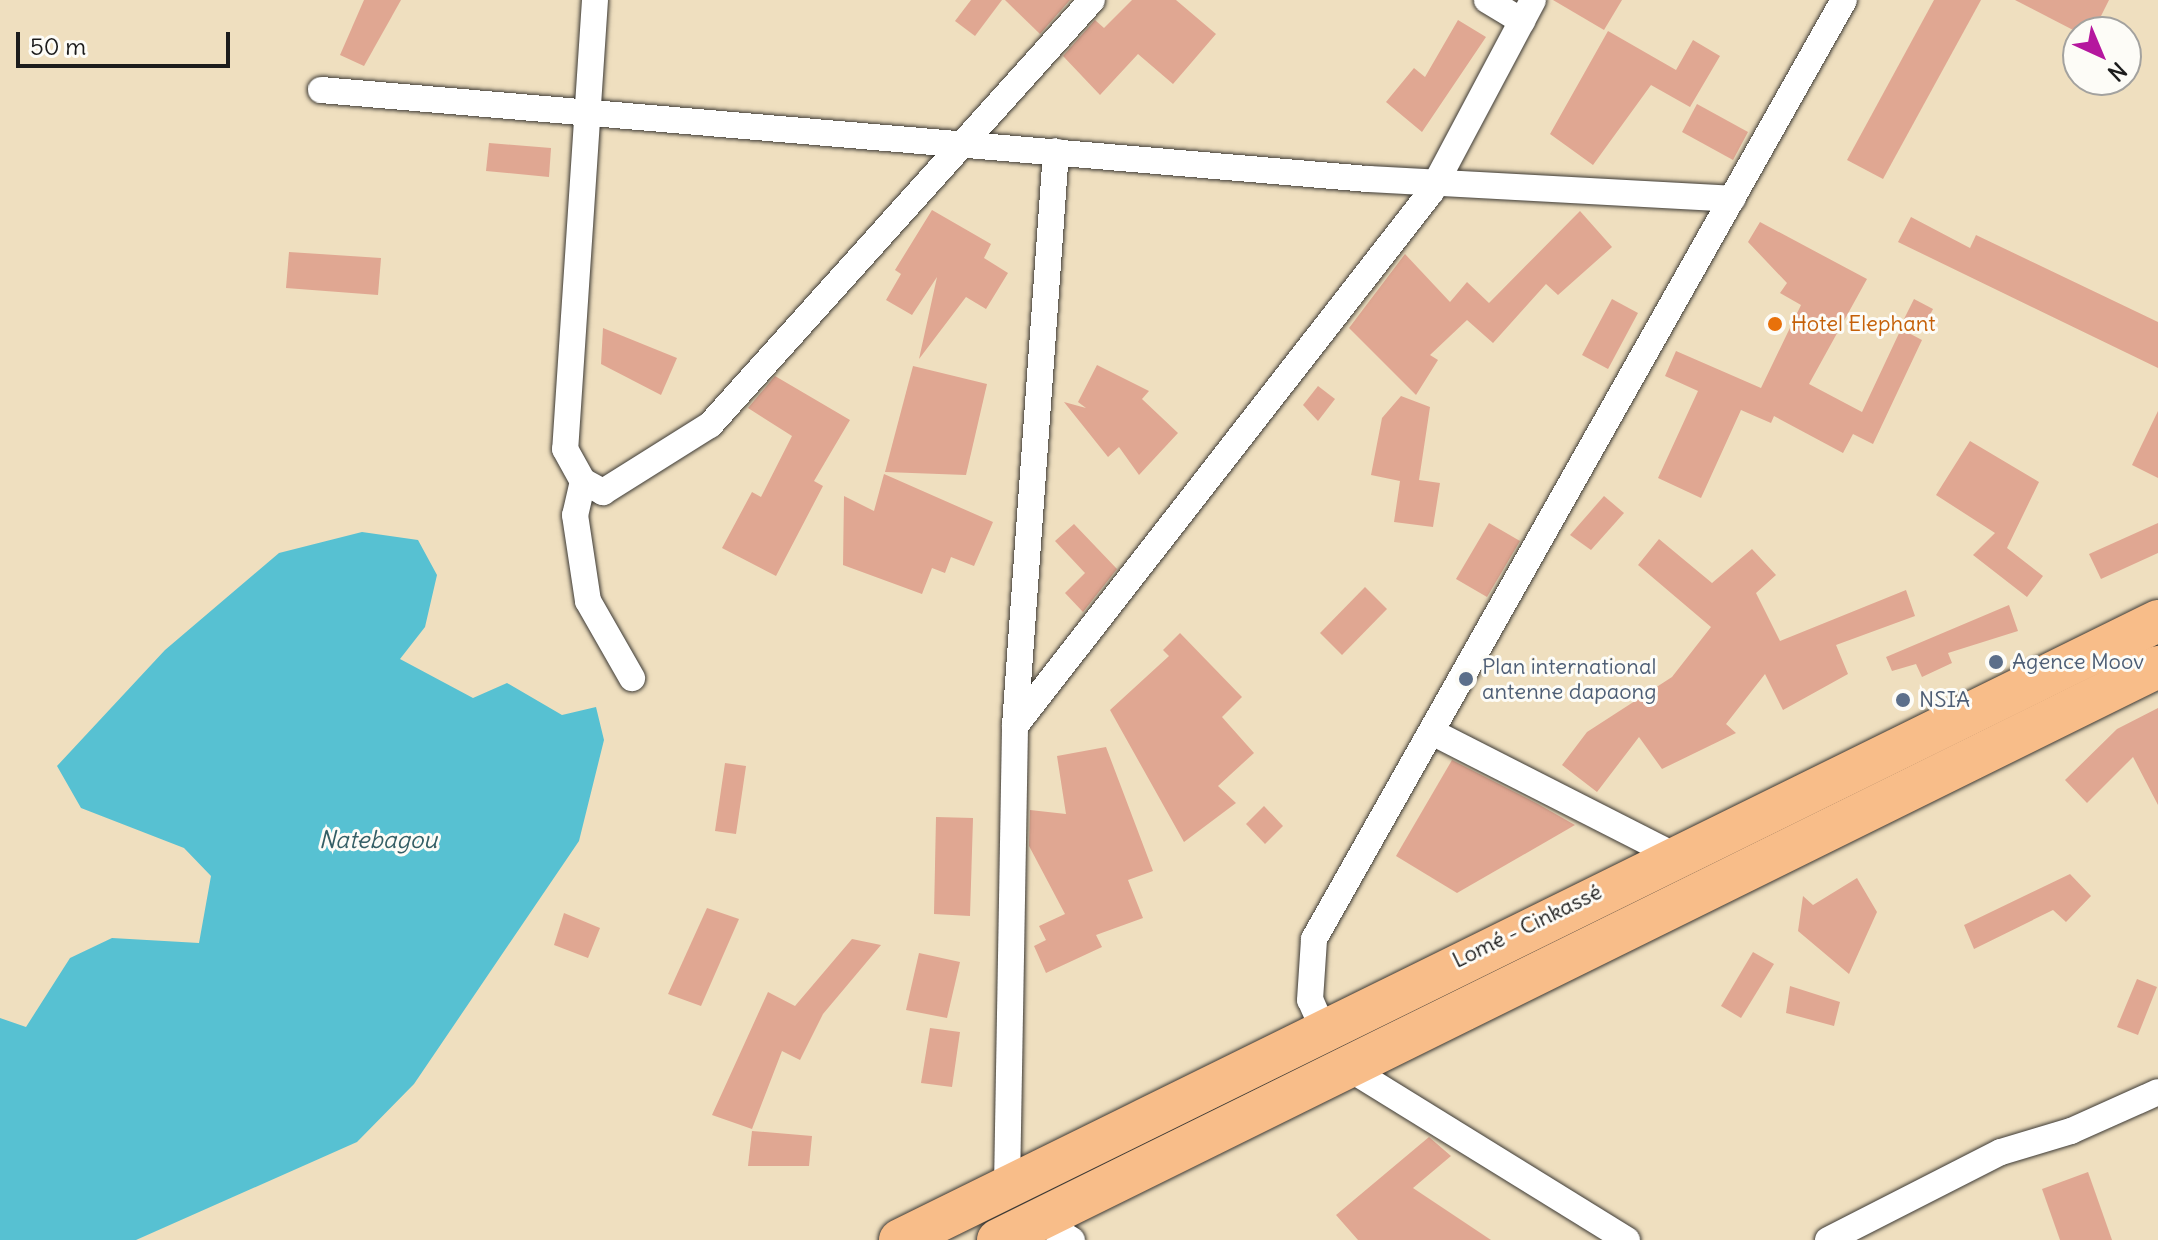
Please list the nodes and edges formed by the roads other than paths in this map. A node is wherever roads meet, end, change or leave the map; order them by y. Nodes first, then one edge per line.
1 (595, 0) edge
2 (1092, 0) edge
3 (1487, 0) edge
4 (1844, 0) edge
5 (1527, 11) edge
6 (321, 90) dead end
7 (584, 112) junction
8 (964, 142) junction
9 (1056, 151) junction
10 (1437, 182) junction
11 (1732, 199) junction
12 (583, 481) junction
13 (2146, 650) edge
14 (632, 678) dead end
15 (1015, 726) junction
16 (1432, 732) junction
17 (1673, 855) junction
18 (1336, 1050) junction
19 (2158, 1092) edge
20 (1007, 1186) junction
21 (1055, 1229) edge
22 (900, 1240) edge
23 (998, 1240) edge
24 (1627, 1240) edge
25 (1828, 1240) edge

1 - 7 street
2 - 8 street
3 - 5 street
4 - 11 street
5 - 10 street
6 - 7 street
7 - 8 street
7 - 12 street
8 - 9 street
8 - 12 street
9 - 10 street
9 - 15 street
10 - 11 street
10 - 15 street
11 - 16 street
12 - 14 street
13 - 17 highway, Lomé - Cinkassé
13 - 18 highway, Lomé - Cinkassé
15 - 20 street
16 - 17 street
16 - 18 street
17 - 18 highway, Lomé - Cinkassé
18 - 20 highway, Lomé - Cinkassé
18 - 21 highway, Lomé - Cinkassé
18 - 24 street
19 - 25 street
20 - 22 highway, Lomé - Cinkassé
21 - 23 highway, Lomé - Cinkassé

